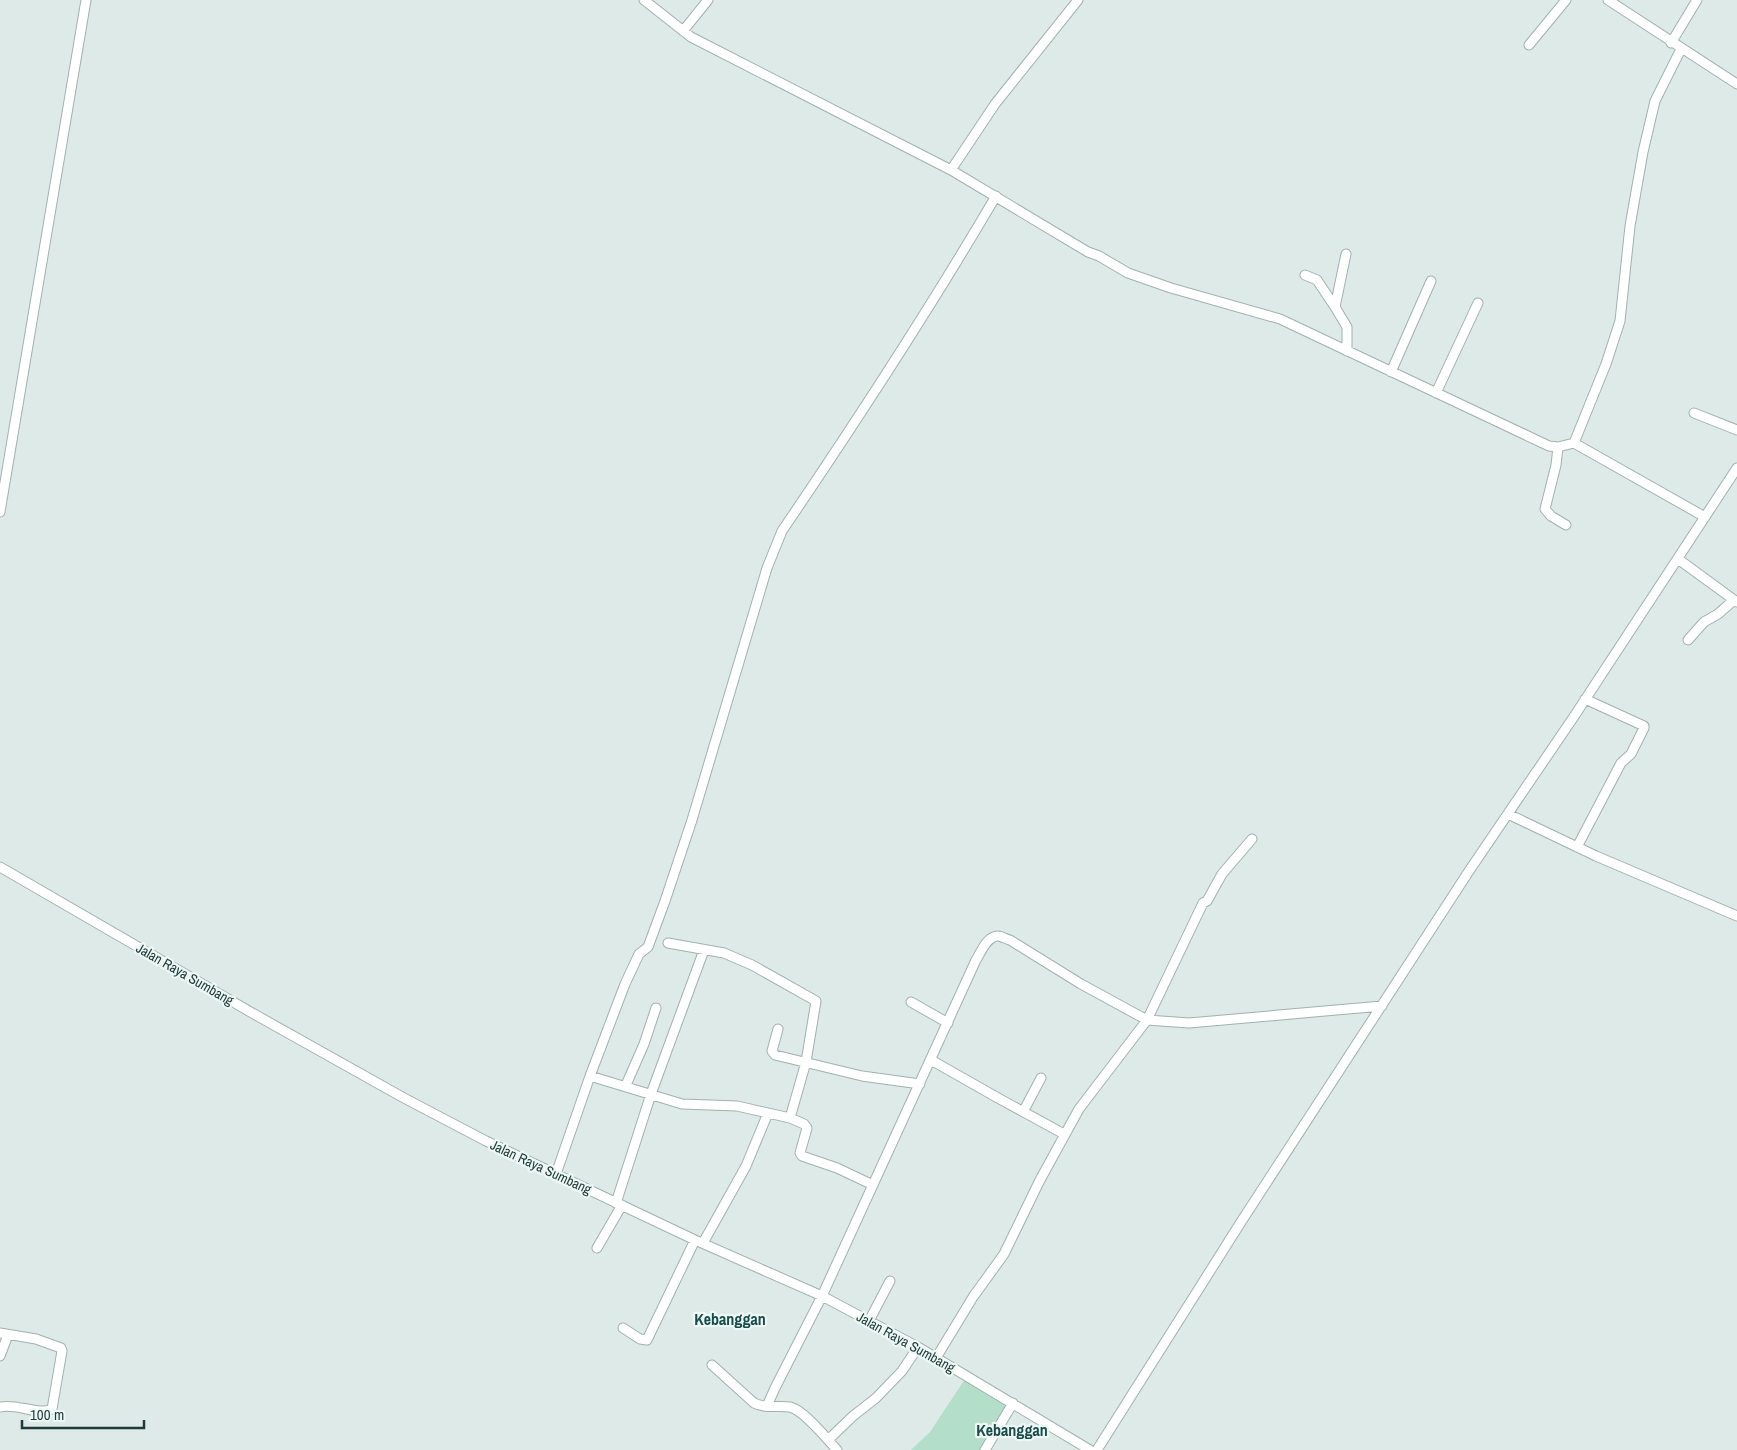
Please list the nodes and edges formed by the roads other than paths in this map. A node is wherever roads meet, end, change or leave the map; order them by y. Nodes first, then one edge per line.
1 (86, 0) edge
2 (644, 0) edge
3 (708, 0) edge
4 (1078, 0) edge
5 (1566, 0) edge
6 (1608, 0) edge
7 (1697, 0) edge
8 (683, 31) junction
9 (1671, 43) junction
10 (1529, 45) dead end
11 (1681, 49) junction
12 (1737, 84) edge
13 (951, 170) junction
14 (996, 196) junction
15 (1346, 254) dead end
16 (1305, 275) dead end
17 (1431, 281) dead end
18 (1478, 303) dead end
19 (1335, 307) junction
20 (1347, 351) junction
21 (1391, 372) junction
22 (1436, 393) junction
23 (1694, 414) dead end
24 (1737, 430) edge
25 (1574, 443) junction
26 (1558, 447) junction
27 (1737, 468) edge
28 (0, 512) edge
29 (1704, 517) junction
30 (1566, 525) dead end
31 (1678, 559) junction
32 (1736, 601) edge
33 (1688, 640) dead end
34 (1585, 699) junction
35 (1508, 814) junction
36 (1252, 839) dead end
37 (1577, 847) junction
38 (0, 867) edge
39 (1737, 916) edge
40 (668, 943) dead end
41 (704, 950) junction
42 (911, 1002) dead end
43 (1382, 1006) junction
44 (656, 1008) dead end
45 (1147, 1020) junction
46 (948, 1023) junction
47 (778, 1029) dead end
48 (931, 1060) junction
49 (806, 1062) junction
50 (590, 1076) junction
51 (1041, 1078) dead end
52 (920, 1084) junction
53 (626, 1085) junction
54 (651, 1094) junction
55 (1023, 1112) junction
56 (768, 1113) junction
57 (790, 1118) junction
58 (1064, 1134) junction
59 (556, 1174) junction
60 (873, 1184) junction
61 (619, 1204) junction
62 (699, 1241) junction
63 (597, 1248) dead end
64 (890, 1281) dead end
65 (822, 1296) junction
66 (869, 1321) junction
67 (622, 1328) dead end
68 (4, 1334) edge
69 (918, 1348) junction
70 (0, 1356) edge
71 (936, 1358) junction
72 (712, 1365) dead end
73 (1013, 1403) junction
74 (767, 1406) junction
75 (0, 1407) edge
76 (828, 1440) junction
77 (837, 1450) edge
78 (985, 1450) edge
79 (1090, 1450) edge
80 (1097, 1450) edge

1 - 28 street
2 - 8 street
3 - 8 street
4 - 13 street
5 - 10 street
6 - 9 street
7 - 9 street
8 - 13 street
9 - 11 street
11 - 12 street
11 - 25 street
13 - 14 street
14 - 20 street
14 - 50 street
15 - 19 street
16 - 19 street
17 - 21 street
18 - 22 street
19 - 20 street
20 - 21 street
21 - 22 street
22 - 26 street
23 - 24 street
25 - 26 street
25 - 29 street
26 - 30 street
27 - 29 street
29 - 31 street
31 - 32 street
31 - 34 street
32 - 33 street
34 - 35 street
34 - 37 street
35 - 37 street
35 - 43 street
36 - 45 street
37 - 39 street
38 - 59 street, Jalan Raya Sumbang
40 - 41 street
41 - 49 street
41 - 54 street
42 - 46 street
43 - 45 street
43 - 80 street
44 - 53 street
45 - 46 street
45 - 58 street
46 - 48 street
47 - 49 street
48 - 52 street
48 - 55 street
49 - 52 street
49 - 57 street
50 - 53 street
50 - 59 street
51 - 55 street
52 - 60 street
53 - 54 street
54 - 56 street
54 - 61 street
55 - 58 street
56 - 57 street
56 - 62 street
57 - 60 street
58 - 71 street
59 - 61 street, Jalan Raya Sumbang
60 - 65 street
61 - 62 street, Jalan Raya Sumbang
61 - 63 street
62 - 65 street, Jalan Raya Sumbang
62 - 67 street
64 - 66 street
65 - 66 street, Jalan Raya Sumbang
65 - 74 street
66 - 69 street, Jalan Raya Sumbang
68 - 70 street
68 - 75 street
69 - 71 street, Jalan Raya Sumbang
69 - 76 street
71 - 73 street, Jalan Raya Sumbang
72 - 74 street
73 - 78 street
73 - 79 street, Jalan Raya Sumbang
74 - 76 street
76 - 77 street

